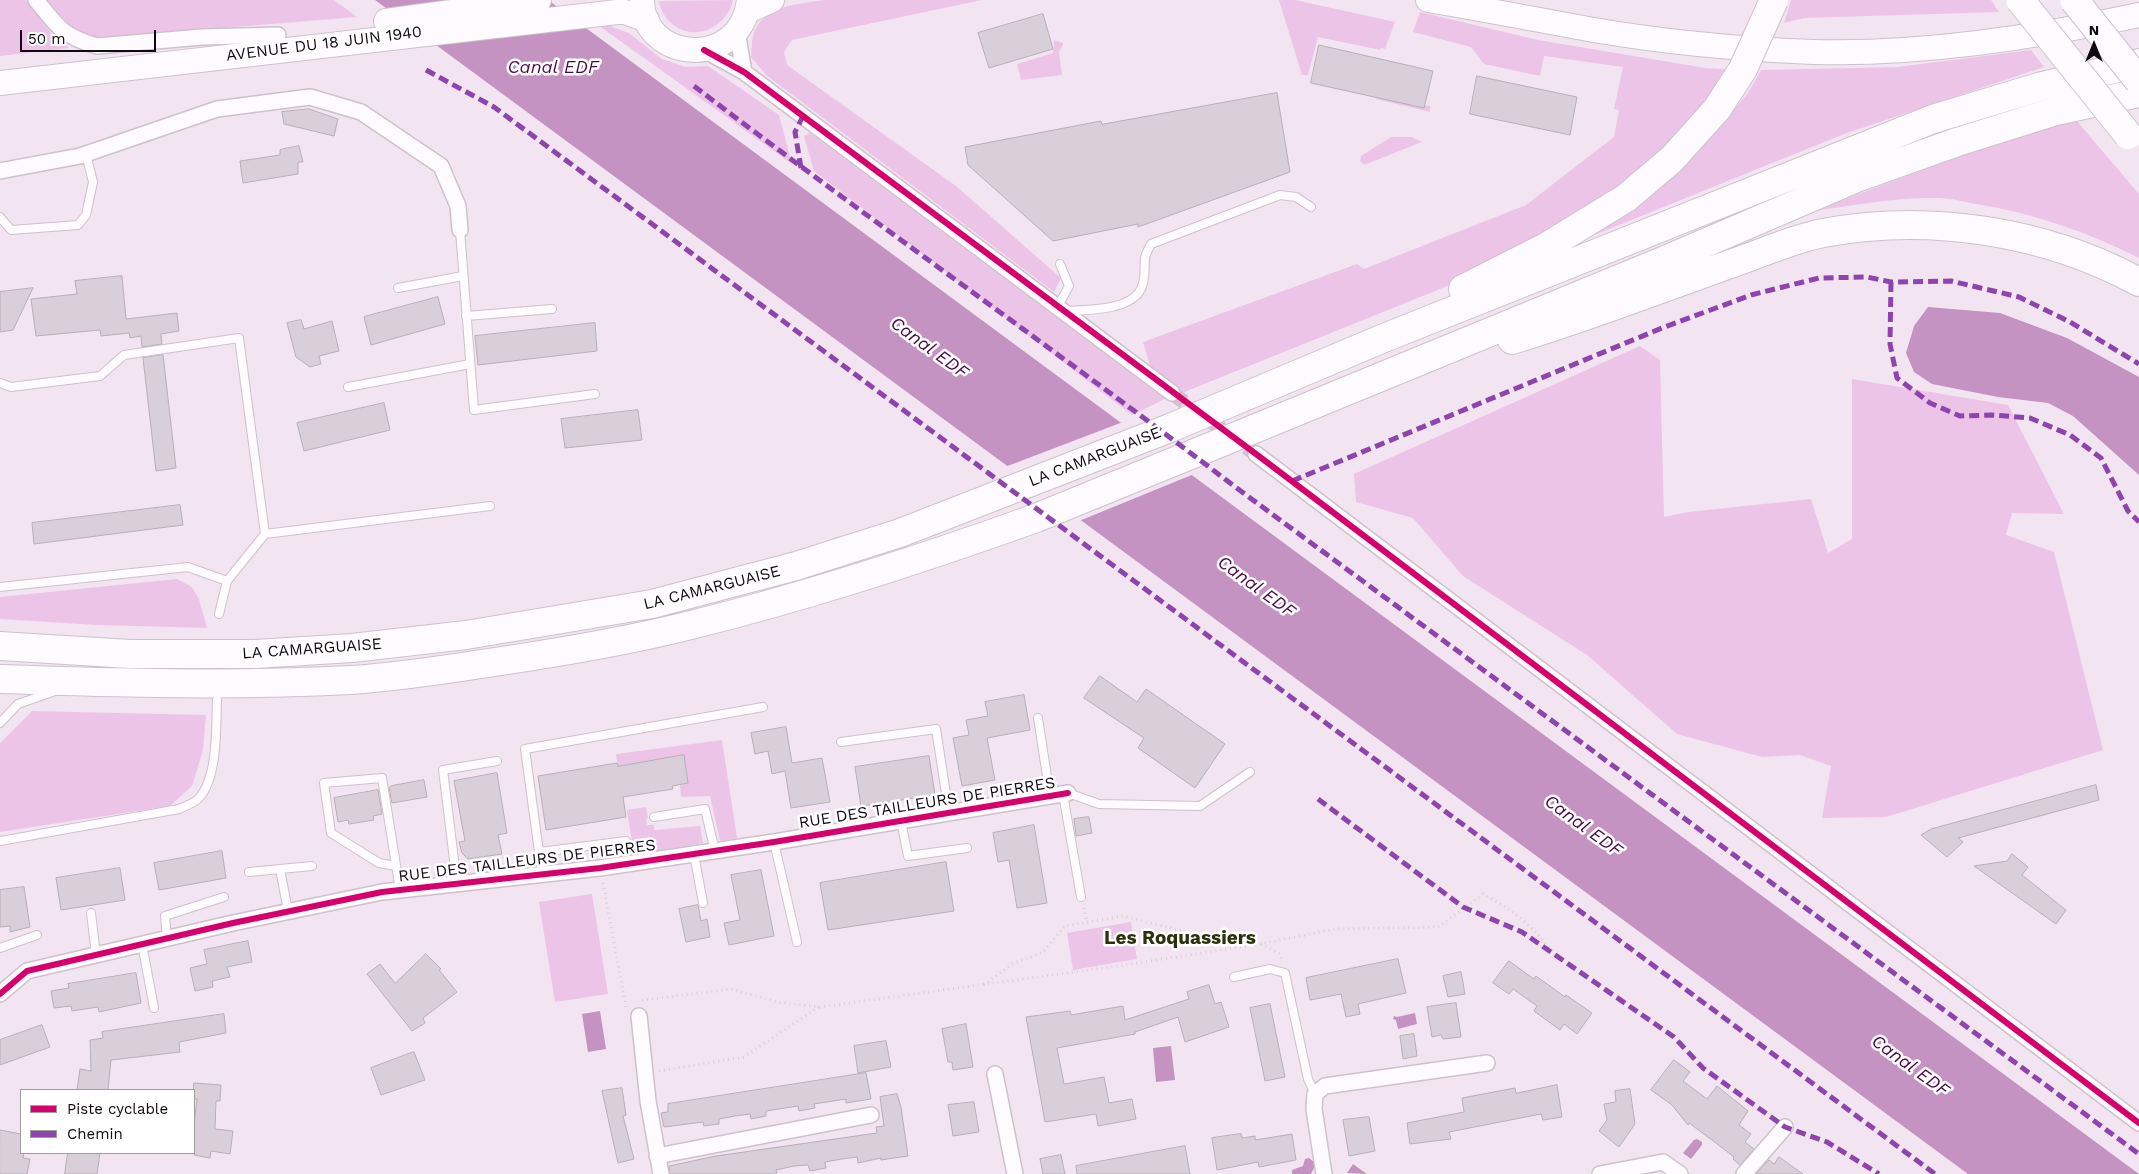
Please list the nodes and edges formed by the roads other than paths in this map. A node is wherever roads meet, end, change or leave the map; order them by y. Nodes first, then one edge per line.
1 (36, 0) edge
2 (539, 0) edge
3 (772, 0) edge
4 (1428, 0) edge
5 (1474, 0) edge
6 (1774, 0) edge
7 (2020, 0) edge
8 (2074, 0) edge
9 (644, 10) edge
10 (744, 14) edge
11 (2139, 15) edge
12 (1532, 17) junction
13 (278, 34) junction
14 (704, 50) junction
15 (2139, 63) edge
16 (0, 69) edge
17 (744, 72) junction
18 (2139, 81) edge
19 (0, 83) edge
20 (2139, 93) edge
21 (2134, 141) edge
22 (86, 154) junction
23 (0, 171) edge
24 (1311, 207) dead end
25 (0, 216) edge
26 (460, 230) joint
27 (1060, 264) dead end
28 (463, 276) junction
29 (2139, 282) edge
30 (398, 288) dead end
31 (552, 309) dead end
32 (1062, 309) junction
33 (466, 316) junction
34 (1388, 328) junction
35 (470, 364) junction
36 (0, 383) edge
37 (348, 387) dead end
38 (1352, 388) junction
39 (1172, 393) tunnel mouth
40 (595, 394) dead end
41 (1255, 442) junction
42 (995, 489) junction
43 (490, 506) dead end
44 (265, 534) junction
45 (227, 581) junction
46 (0, 587) edge
47 (218, 614) dead end
48 (0, 632) edge
49 (0, 646) edge
50 (0, 679) edge
51 (84, 682) junction
52 (217, 700) dead end
53 (763, 707) dead end
54 (1038, 718) dead end
55 (0, 723) edge
56 (841, 742) dead end
57 (497, 760) dead end
58 (1250, 772) dead end
59 (1060, 794) junction
60 (949, 813) junction
61 (654, 817) dead end
62 (901, 821) junction
63 (0, 841) edge
64 (626, 841) dead end
65 (774, 842) junction
66 (967, 848) dead end
67 (715, 851) junction
68 (540, 852) junction
69 (694, 854) junction
70 (312, 866) dead end
71 (396, 866) junction
72 (280, 869) junction
73 (249, 872) dead end
74 (542, 874) junction
75 (457, 884) junction
76 (400, 890) junction
77 (1081, 896) dead end
78 (224, 897) dead end
79 (703, 903) dead end
80 (288, 911) junction
81 (91, 913) dead end
82 (37, 935) dead end
83 (167, 938) junction
84 (797, 942) dead end
85 (142, 944) junction
86 (0, 948) edge
87 (96, 955) junction
88 (1234, 977) dead end
89 (0, 994) edge
90 (154, 1008) dead end
91 (639, 1016) road end
92 (1487, 1063) dead end
93 (995, 1074) dead end
94 (1315, 1094) junction
95 (871, 1115) dead end
96 (2139, 1123) edge
97 (1785, 1127) dead end
98 (658, 1156) junction
99 (660, 1174) edge
100 (1015, 1174) edge
101 (1324, 1174) edge
102 (1600, 1174) edge
103 (1680, 1174) edge
104 (1744, 1174) edge

1 - 13 street
2 - 13 main road, AVENUE DU 18 JUIN 1940
3 - 10 main road
4 - 12 main road
5 - 12 main road
6 - 34 highway, bridge
7 - 21 highway, bridge
8 - 18 highway, bridge
9 - 14 main road
9 - 19 main road, AVENUE DU 18 JUIN 1940
10 - 14 main road
10 - 17 street
11 - 12 main road
13 - 16 main road, AVENUE DU 18 JUIN 1940
14 - 17 street
15 - 34 highway
17 - 32 street
20 - 38 highway
22 - 23 street
22 - 25 lane
22 - 26 street
24 - 32 lane
26 - 28 lane
27 - 32 lane
28 - 30 lane
28 - 33 lane
29 - 38 highway
31 - 33 lane
32 - 39 street
33 - 35 lane
34 - 42 highway, LA CAMARGUAISE
35 - 37 lane
35 - 40 lane
36 - 44 lane
38 - 41 highway, LA CAMARGUAISE
41 - 51 highway, LA CAMARGUAISE, bridge
41 - 96 street
42 - 48 highway
42 - 49 highway, LA CAMARGUAISE
43 - 44 lane
44 - 45 lane
45 - 46 lane
45 - 47 lane
50 - 51 highway, LA CAMARGUAISE
51 - 55 lane
52 - 63 lane
53 - 68 lane
54 - 59 lane
56 - 60 lane
57 - 75 lane
58 - 59 lane
59 - 60 street, RUE DES TAILLEURS DE PIERRES
59 - 77 lane
60 - 62 street, RUE DES TAILLEURS DE PIERRES
61 - 67 lane
62 - 65 street, RUE DES TAILLEURS DE PIERRES
62 - 66 lane
64 - 68 lane
65 - 67 street, RUE DES TAILLEURS DE PIERRES
65 - 84 lane
67 - 69 street, RUE DES TAILLEURS DE PIERRES
68 - 74 lane
69 - 74 street, RUE DES TAILLEURS DE PIERRES
69 - 79 lane
70 - 72 lane
71 - 71 lane
71 - 76 lane
72 - 73 lane
72 - 80 lane
74 - 75 street, RUE DES TAILLEURS DE PIERRES
75 - 76 street, RUE DES TAILLEURS DE PIERRES
76 - 80 street, RUE DES TAILLEURS DE PIERRES
78 - 83 lane
80 - 83 street, RUE DES TAILLEURS DE PIERRES
81 - 87 lane
82 - 86 lane
83 - 85 street, RUE DES TAILLEURS DE PIERRES
85 - 87 street, RUE DES TAILLEURS DE PIERRES
85 - 90 lane
87 - 89 street, RUE DES TAILLEURS DE PIERRES
88 - 94 lane
91 - 98 street
92 - 94 street
93 - 100 street
94 - 101 street
95 - 98 street
97 - 104 street
98 - 99 street
102 - 103 street

